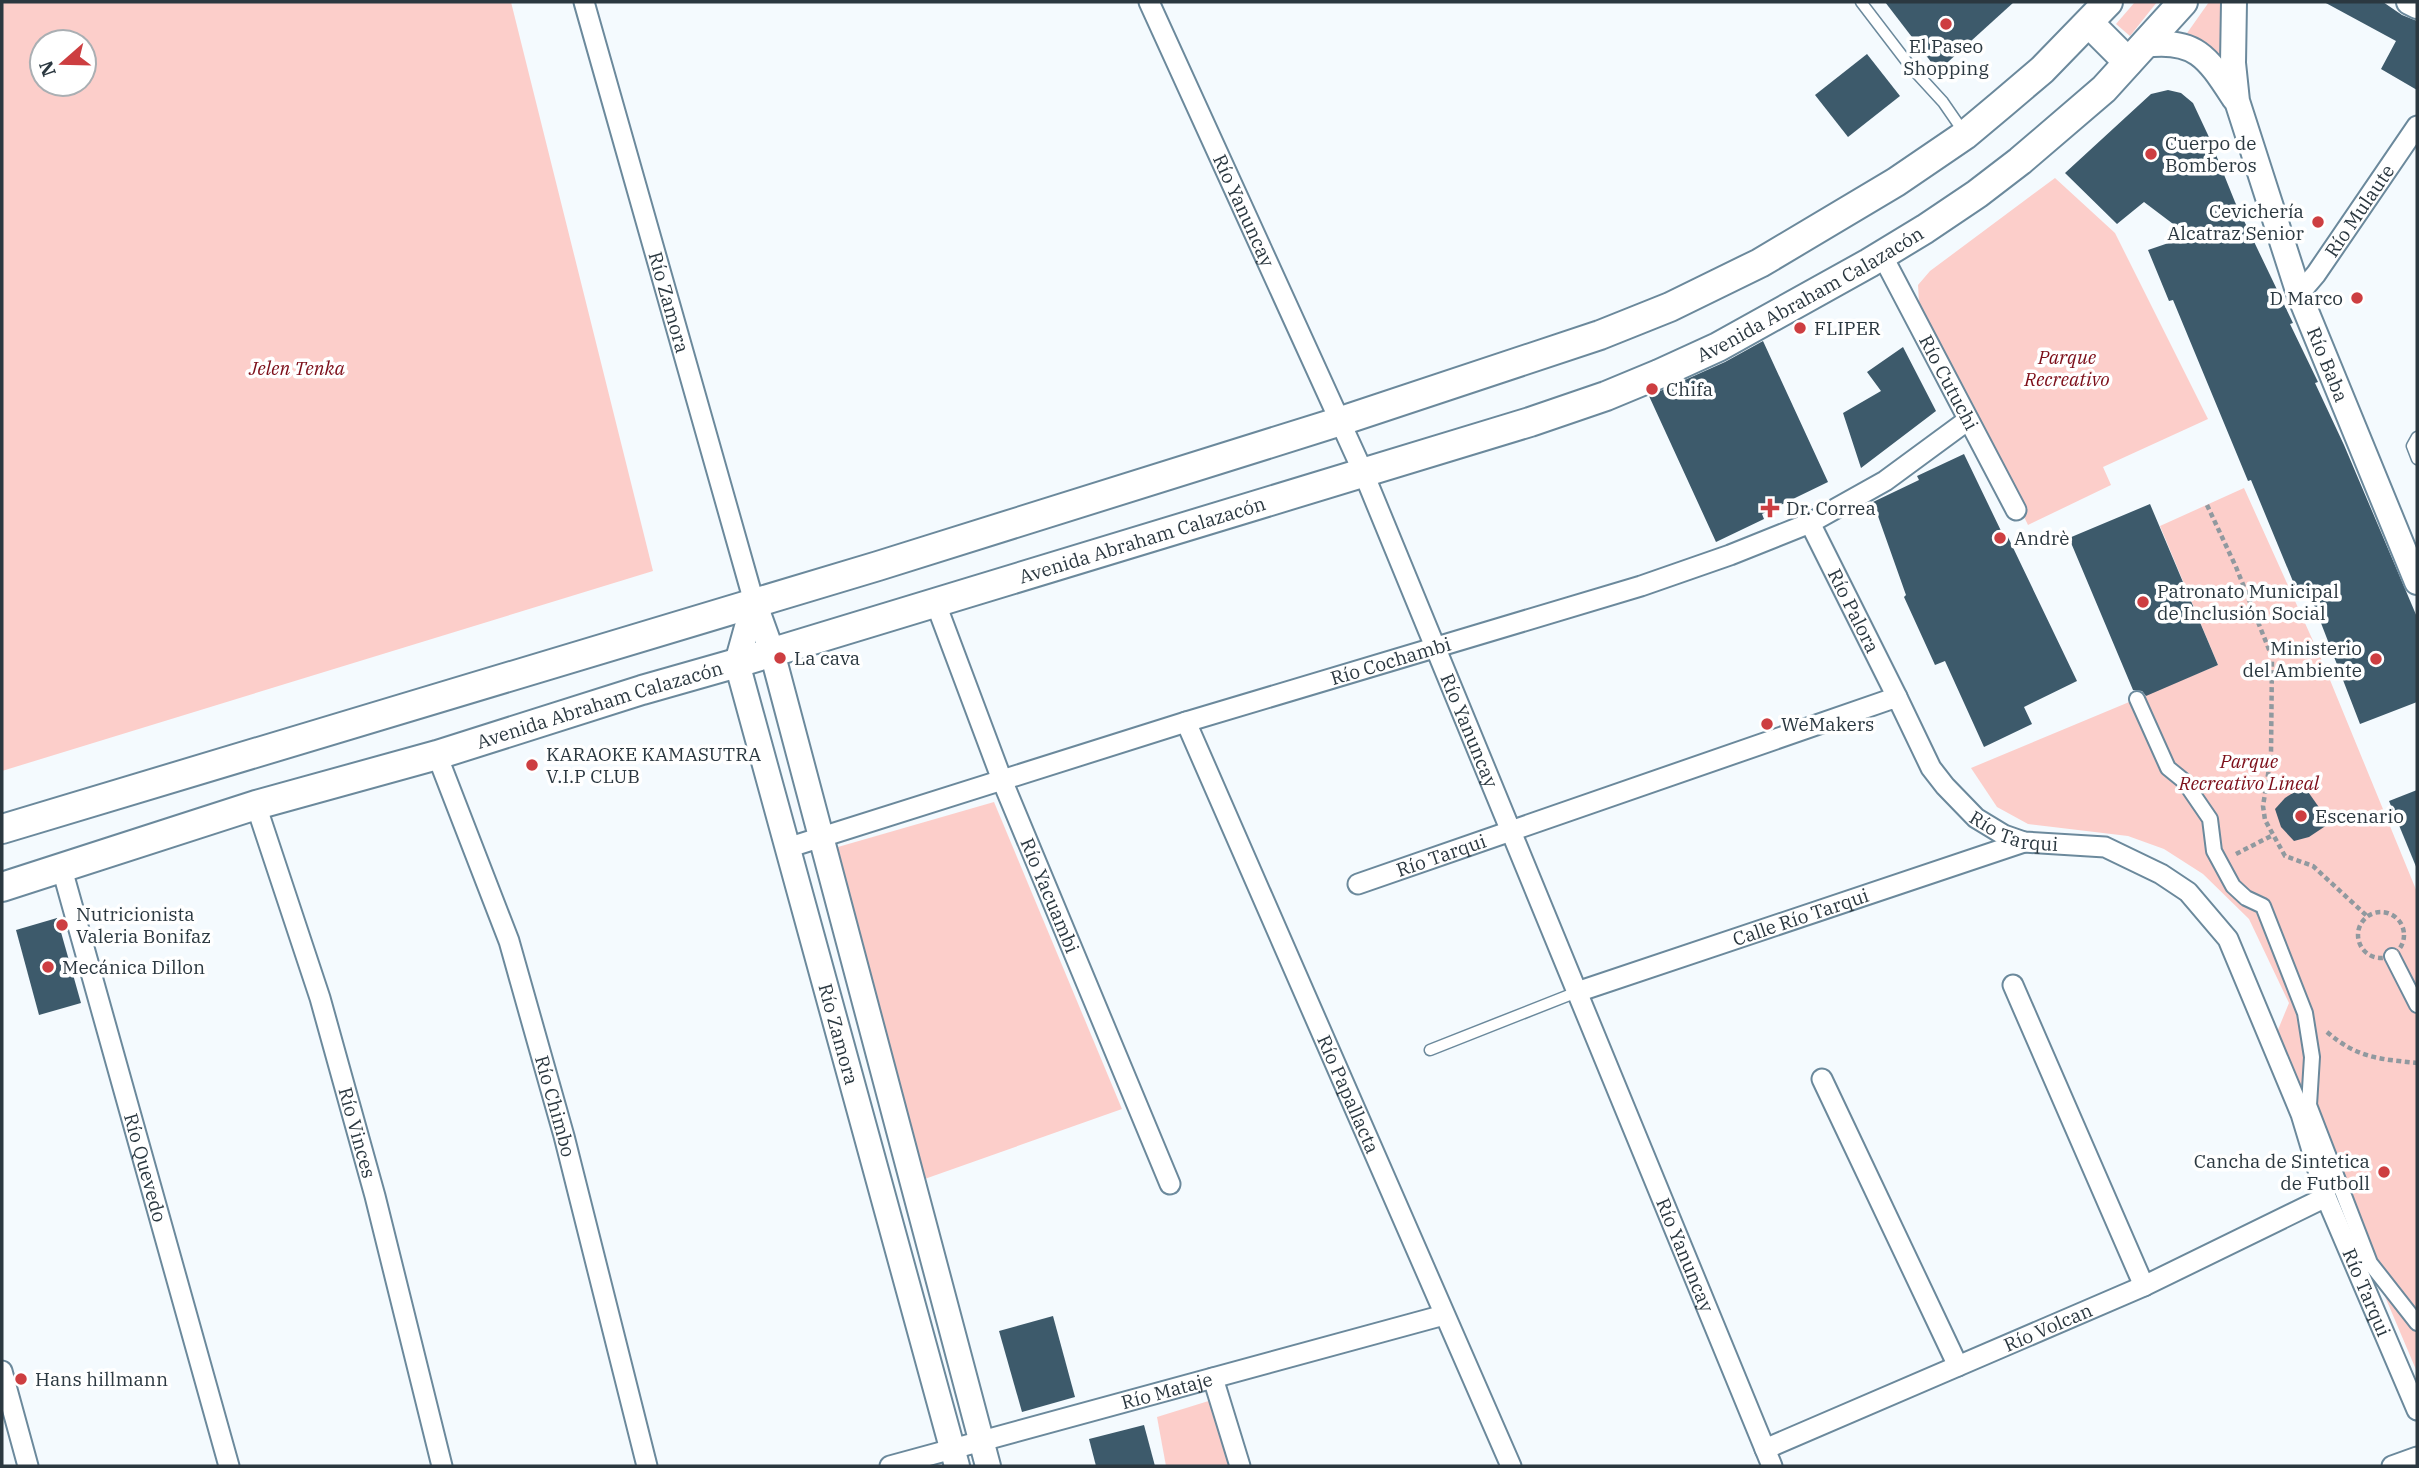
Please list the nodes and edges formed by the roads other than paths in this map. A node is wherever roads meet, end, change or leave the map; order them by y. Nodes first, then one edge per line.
1 (584, 2) edge
2 (1149, 2) edge
3 (1861, 2) edge
4 (2108, 2) edge
5 (2183, 2) edge
6 (2234, 2) edge
7 (2409, 2) edge
8 (2417, 6) edge
9 (2089, 23) junction
10 (2136, 54) junction
11 (2237, 101) junction
12 (2417, 126) edge
13 (1965, 135) junction
14 (1882, 255) junction
15 (2299, 294) junction
16 (1968, 420) junction
17 (1340, 421) junction
18 (2417, 437) edge
19 (2417, 459) edge
20 (1364, 474) junction
21 (2016, 510) dead end
22 (1810, 523) junction
23 (2417, 582) edge
24 (754, 602) junction
25 (936, 604) junction
26 (1437, 649) junction
27 (772, 652) junction
28 (737, 663) junction
29 (1897, 697) junction
30 (2137, 699) dead end
31 (1186, 722) junction
32 (437, 755) junction
33 (1002, 780) junction
34 (256, 805) junction
35 (2, 829) edge
36 (1510, 829) junction
37 (820, 838) junction
38 (2024, 842) junction
39 (787, 848) junction
40 (62, 869) junction
41 (1358, 884) dead end
42 (2, 887) edge
43 (2392, 956) road end
44 (2012, 985) dead end
45 (1577, 992) junction
46 (2417, 1005) edge
47 (1430, 1050) dead end
48 (1822, 1079) dead end
49 (1170, 1184) dead end
50 (2326, 1197) junction
51 (2144, 1286) junction
52 (1444, 1315) junction
53 (2417, 1323) edge
54 (1958, 1366) junction
55 (2, 1371) edge
56 (1213, 1378) junction
57 (2417, 1410) edge
58 (981, 1441) junction
59 (1768, 1457) edge
60 (2417, 1457) edge
61 (954, 1458) edge
62 (28, 1466) edge
63 (229, 1466) edge
64 (442, 1466) edge
65 (647, 1466) edge
66 (890, 1466) edge
67 (988, 1466) edge
68 (1240, 1466) edge
69 (1510, 1466) edge
70 (2392, 1466) edge

1 - 24 street, Río Zamora
2 - 17 street, Río Yanuncay
3 - 13 lane
4 - 9 main road
5 - 10 main road, Avenida Abraham Calazacón
6 - 11 street, Río Baba
7 - 8 street
9 - 10 main road
9 - 13 main road
10 - 11 street, Río Baba
10 - 14 main road, Avenida Abraham Calazacón
11 - 15 street, Río Baba
12 - 15 street, Río Mulaute
13 - 17 main road
14 - 16 street, Río Cutuchi
14 - 20 main road, Avenida Abraham Calazacón
15 - 23 street, Río Baba
16 - 21 street, Río Cutuchi
16 - 22 street, Río Cochambi
17 - 20 street, Río Yanuncay
17 - 24 main road
18 - 19 lane
20 - 25 main road, Avenida Abraham Calazacón
20 - 26 street, Río Yanuncay
22 - 26 street, Río Cochambi
22 - 29 street, Río Palora
24 - 27 street, Río Zamora
24 - 28 street
24 - 35 main road
25 - 27 main road, Avenida Abraham Calazacón
25 - 33 street, Río Yacuambi
26 - 31 street, Río Cochambi
26 - 36 street, Río Yanuncay
27 - 28 main road, Avenida Abraham Calazacón
27 - 37 street, Río Zamora
28 - 32 main road, Avenida Abraham Calazacón
28 - 39 street, Río Zamora
29 - 36 street, Río Tarqui
29 - 38 street, Río Tarqui
30 - 53 street
31 - 33 street, Río Cochambi
31 - 52 street, Río Papallacta
32 - 34 main road, Avenida Abraham Calazacón
32 - 65 street, Río Chimbo
33 - 37 street, Río Cochambi
33 - 49 street, Río Yacuambi
34 - 40 main road, Avenida Abraham Calazacón
34 - 64 street, Río Vinces
36 - 41 street, Río Tarqui
36 - 45 street, Río Yanuncay
37 - 39 street, Río Cochambi
37 - 58 street, Río Zamora
38 - 45 street, Calle Río Tarqui
38 - 50 street, Río Tarqui
39 - 61 street, Río Zamora
40 - 42 main road, Avenida Abraham Calazacón
40 - 63 street, Río Quevedo
43 - 46 street
44 - 51 street
45 - 47 lane
45 - 59 street, Río Yanuncay
48 - 54 street
50 - 51 street, Río Volcan
50 - 57 street, Río Tarqui
51 - 54 street, Río Volcan
52 - 56 street, Río Mataje
52 - 69 street, Río Papallacta
54 - 59 street, Río Volcan
55 - 62 street
56 - 58 street, Río Mataje
56 - 68 street
58 - 61 street, Río Mataje
58 - 67 street, Río Zamora
60 - 70 street
61 - 66 street, Río Mataje

